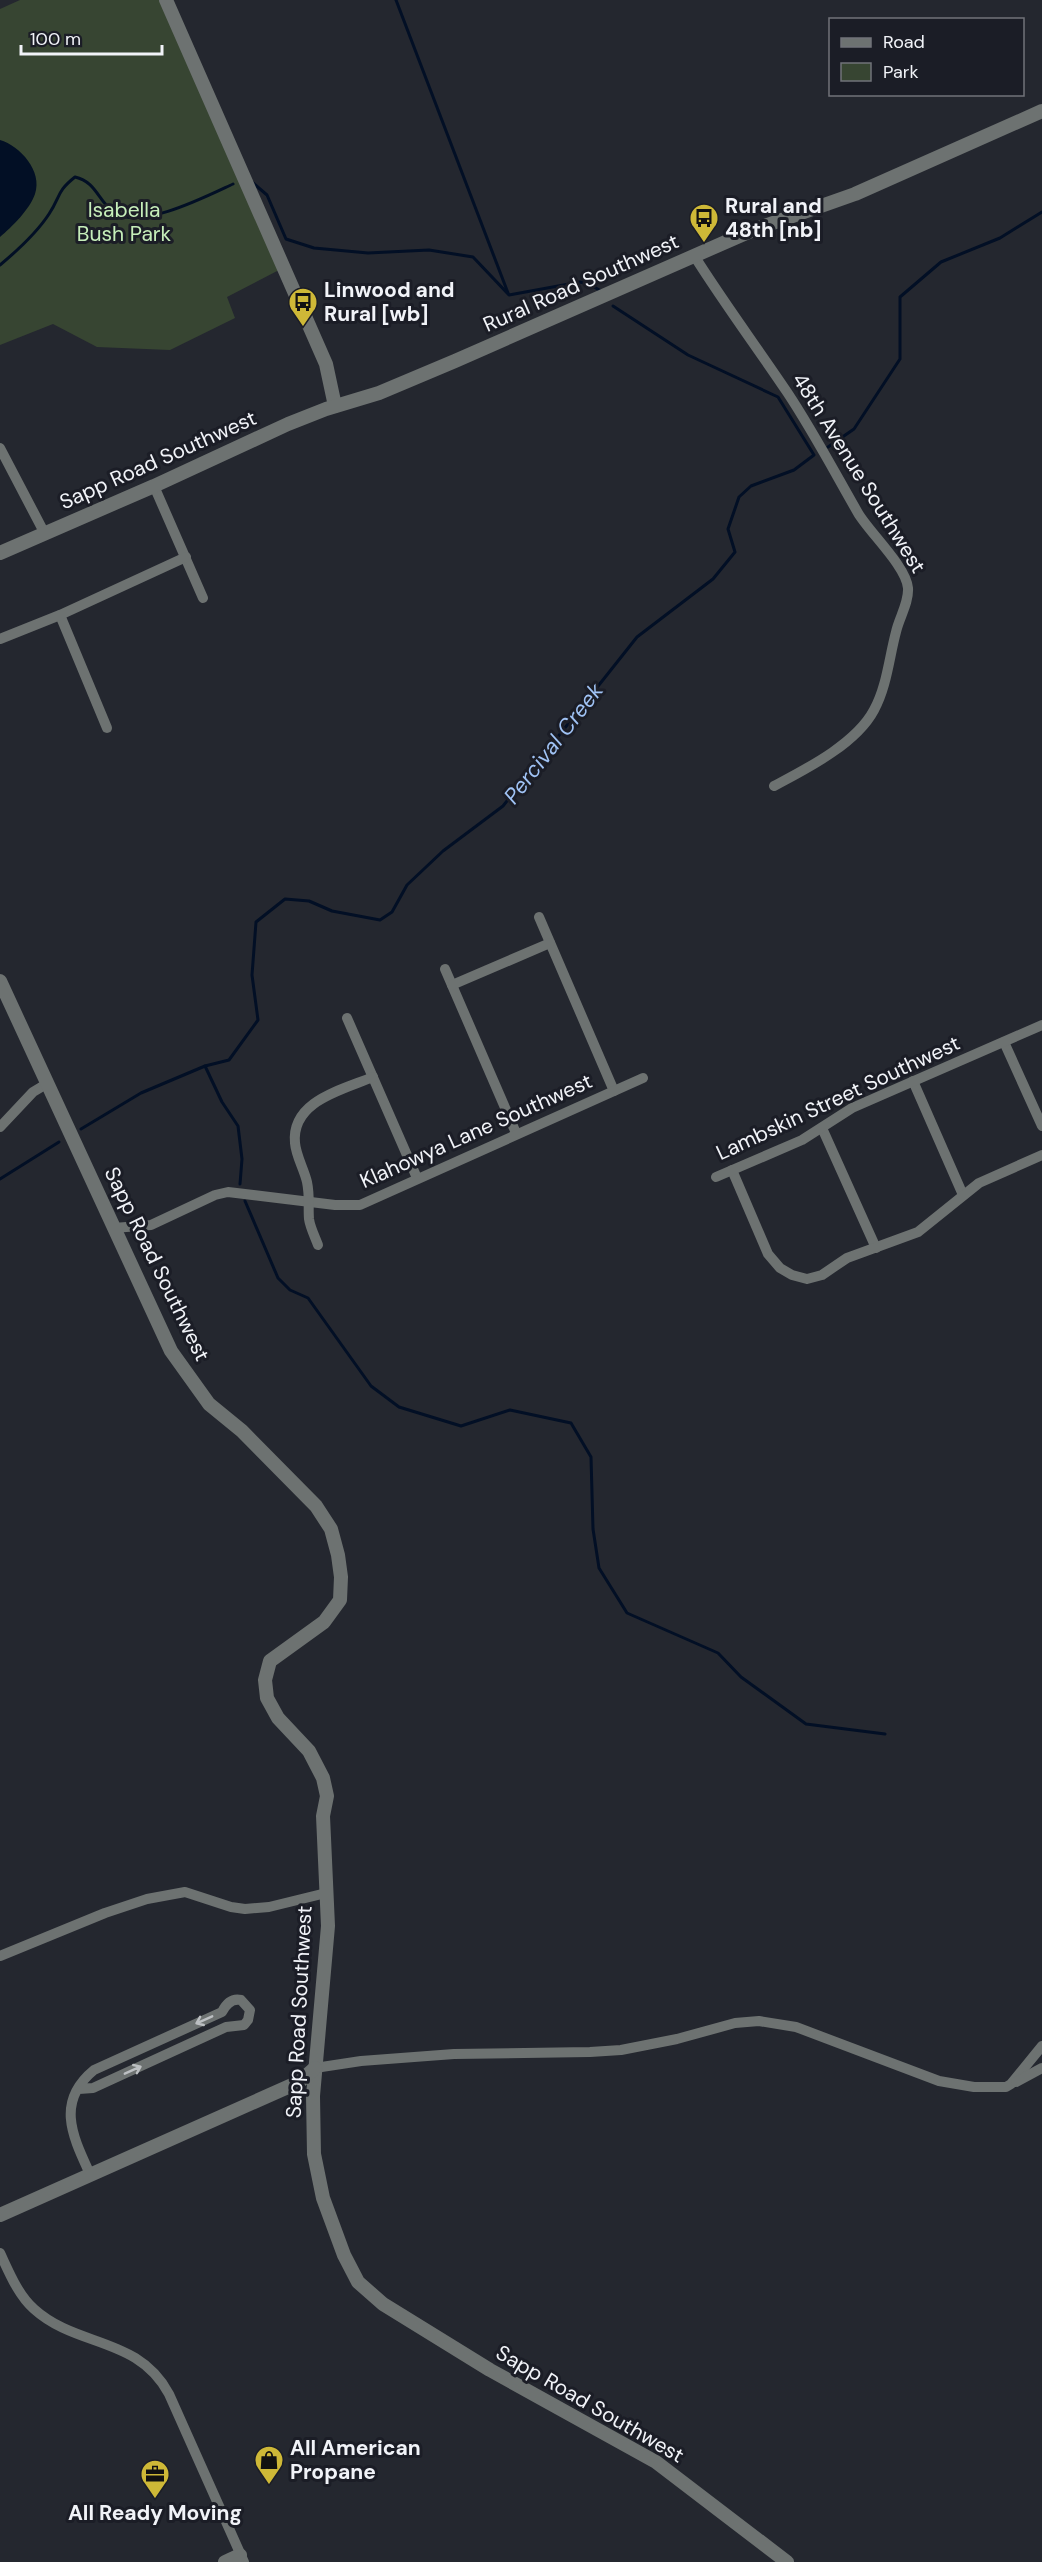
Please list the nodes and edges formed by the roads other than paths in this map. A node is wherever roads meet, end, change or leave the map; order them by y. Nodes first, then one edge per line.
1 (166, 0) edge
2 (1042, 111) edge
3 (695, 257) junction
4 (335, 406) junction
5 (0, 448) edge
6 (154, 486) junction
7 (45, 534) junction
8 (0, 554) edge
9 (186, 557) junction
10 (203, 598) dead end
11 (60, 615) junction
12 (0, 639) edge
13 (107, 728) dead end
14 (774, 786) dead end
15 (539, 917) dead end
16 (550, 943) junction
17 (445, 969) dead end
18 (0, 981) edge
19 (452, 985) junction
20 (347, 1018) dead end
21 (1042, 1025) edge
22 (1004, 1042) junction
23 (373, 1077) junction
24 (643, 1078) dead end
25 (913, 1081) junction
26 (48, 1083) junction
27 (614, 1091) junction
28 (1042, 1126) edge
29 (0, 1127) edge
30 (822, 1128) junction
31 (516, 1134) junction
32 (1042, 1155) edge
33 (732, 1170) junction
34 (716, 1177) dead end
35 (417, 1178) junction
36 (963, 1195) junction
37 (310, 1201) junction
38 (114, 1228) junction
39 (318, 1245) dead end
40 (876, 1248) junction
41 (326, 1893) junction
42 (0, 1956) edge
43 (1042, 2046) edge
44 (315, 2068) junction
45 (1042, 2068) edge
46 (1011, 2085) junction
47 (79, 2088) junction
48 (90, 2174) junction
49 (0, 2215) edge
50 (0, 2253) edge
51 (242, 2559) edge
52 (225, 2562) edge
53 (788, 2562) edge

1 - 4 street
2 - 3 street, Rural Road Southwest
3 - 4 street, Rural Road Southwest
3 - 14 street, 48th Avenue Southwest
4 - 6 street, Sapp Road Southwest
5 - 7 street
6 - 7 street, Sapp Road Southwest
6 - 9 street
7 - 8 street, Sapp Road Southwest
9 - 10 street
9 - 11 street
11 - 12 street
11 - 13 street
15 - 16 street
16 - 19 street
16 - 27 street
17 - 19 street
18 - 26 street, Sapp Road Southwest
19 - 31 street
20 - 23 street
21 - 22 street, Lambskin Street Southwest
22 - 25 street, Lambskin Street Southwest
22 - 28 street
23 - 35 street
23 - 37 street
24 - 27 street, Klahowya Lane Southwest
25 - 30 street, Lambskin Street Southwest
25 - 36 street
26 - 29 street
26 - 38 street, Sapp Road Southwest
27 - 31 street, Klahowya Lane Southwest
30 - 33 street, Lambskin Street Southwest
30 - 40 street
31 - 35 street, Klahowya Lane Southwest
32 - 36 street
33 - 34 street, Lambskin Street Southwest
33 - 40 street
35 - 37 street, Klahowya Lane Southwest
36 - 40 street
37 - 38 street, Klahowya Lane Southwest
37 - 39 street
38 - 41 street, Sapp Road Southwest
41 - 42 street
41 - 44 street, Sapp Road Southwest
43 - 46 street
44 - 46 street
44 - 48 street
44 - 53 street, Sapp Road Southwest
45 - 46 street
47 -> 47 street
47 - 48 street
48 - 49 street
50 - 51 street
51 - 52 street

